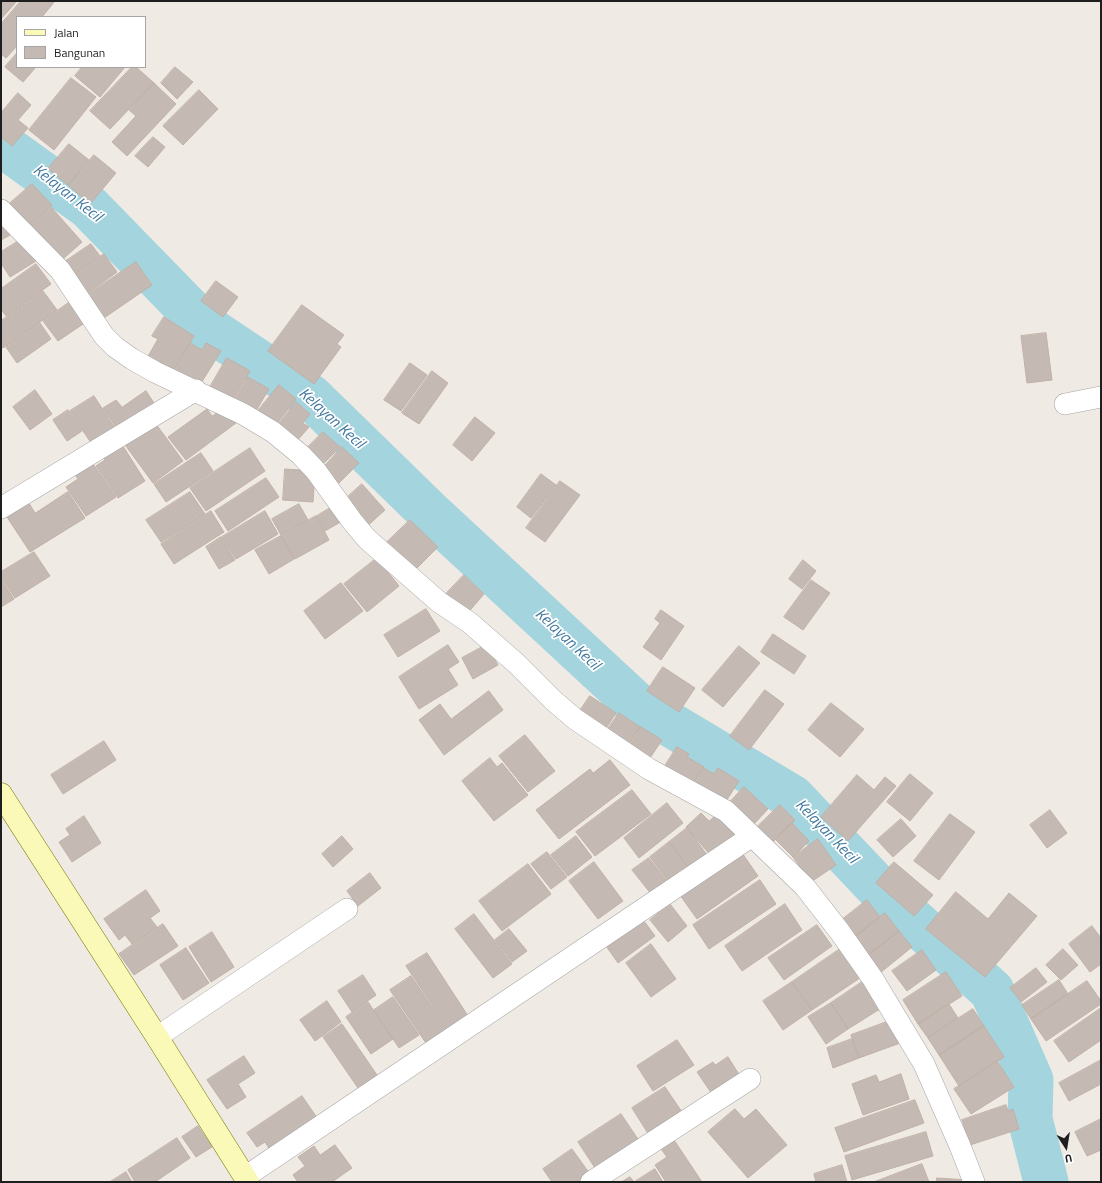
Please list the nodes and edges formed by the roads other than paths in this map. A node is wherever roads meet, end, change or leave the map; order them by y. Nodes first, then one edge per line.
1 (1, 210) edge
2 (196, 390) junction
3 (1101, 397) edge
4 (1065, 404) dead end
5 (1, 508) edge
6 (3, 803) edge
7 (752, 836) junction
8 (347, 909) dead end
9 (157, 1037) junction
10 (750, 1079) dead end
11 (246, 1179) edge
12 (592, 1182) edge
13 (974, 1182) edge

1 - 2 street
2 - 5 street
2 - 7 street
3 - 4 street
6 - 9 street
7 - 11 street
7 - 13 street
8 - 9 street
9 - 11 street
10 - 12 street

